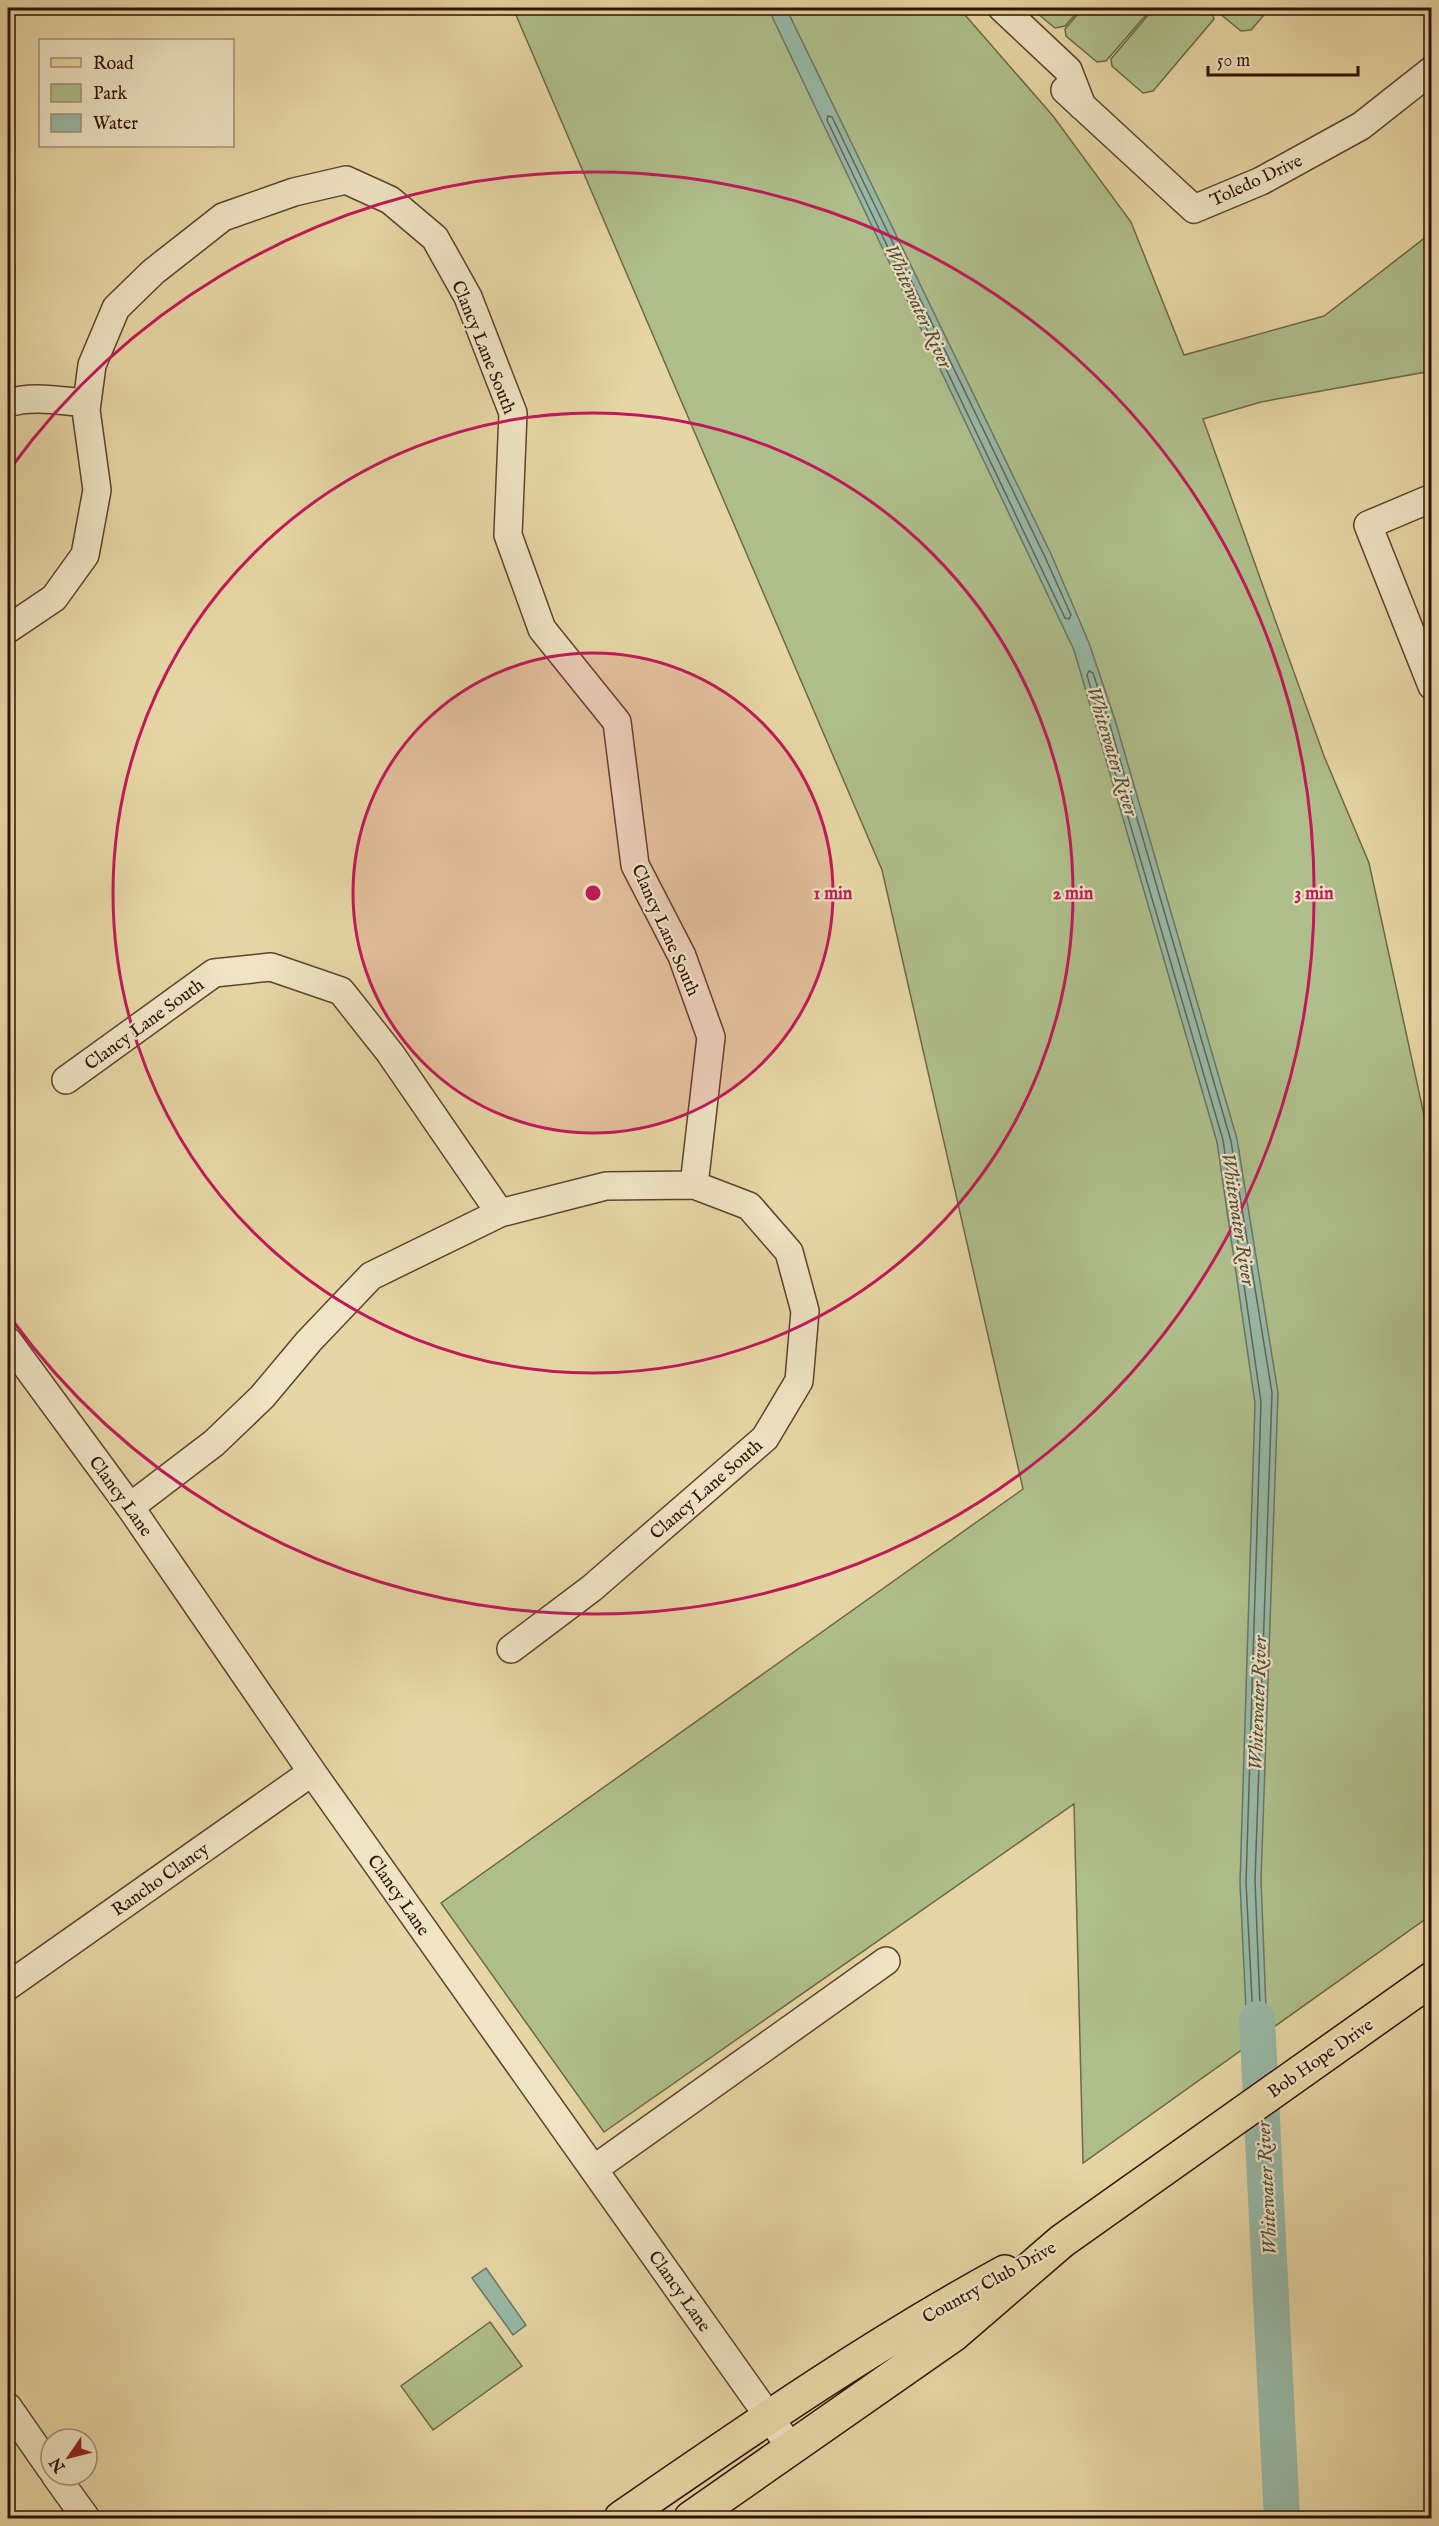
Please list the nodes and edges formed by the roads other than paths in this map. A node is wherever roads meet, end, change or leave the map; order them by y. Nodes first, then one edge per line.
1 (1002, 8) edge
2 (1431, 70) edge
3 (8, 403) edge
4 (87, 403) junction
5 (1431, 498) edge
6 (8, 629) edge
7 (1431, 686) edge
8 (66, 1080) dead end
9 (694, 1185) junction
10 (500, 1213) junction
11 (8, 1341) edge
12 (130, 1507) junction
13 (511, 1649) dead end
14 (312, 1772) junction
15 (886, 1961) dead end
16 (1431, 1979) edge
17 (8, 1986) edge
18 (594, 2169) junction
19 (1062, 2241) junction
20 (8, 2407) edge
21 (769, 2416) junction
22 (791, 2448) junction
23 (39, 2452) edge
24 (64, 2487) edge
25 (86, 2518) edge
26 (621, 2518) edge
27 (691, 2518) edge

1 - 2 street, Toledo Drive
3 - 4 street
4 - 6 street, Clancy Lane South
4 - 9 street, Clancy Lane South
5 - 7 street
8 - 10 street, Clancy Lane South
9 - 10 street, Clancy Lane South
9 - 13 street, Clancy Lane South
10 - 12 street, Clancy Lane South
11 - 12 street, Clancy Lane
12 - 14 street, Clancy Lane
14 - 17 street, Rancho Clancy
14 - 18 street, Clancy Lane
15 - 18 street
16 - 19 main road, Bob Hope Drive
18 - 21 street, Clancy Lane
19 - 21 main road, Country Club Drive
19 - 22 main road, Country Club Drive
20 - 23 street
21 - 22 street, Clancy Lane
21 - 26 main road, Country Club Drive
22 - 27 main road, Country Club Drive
24 - 25 street

